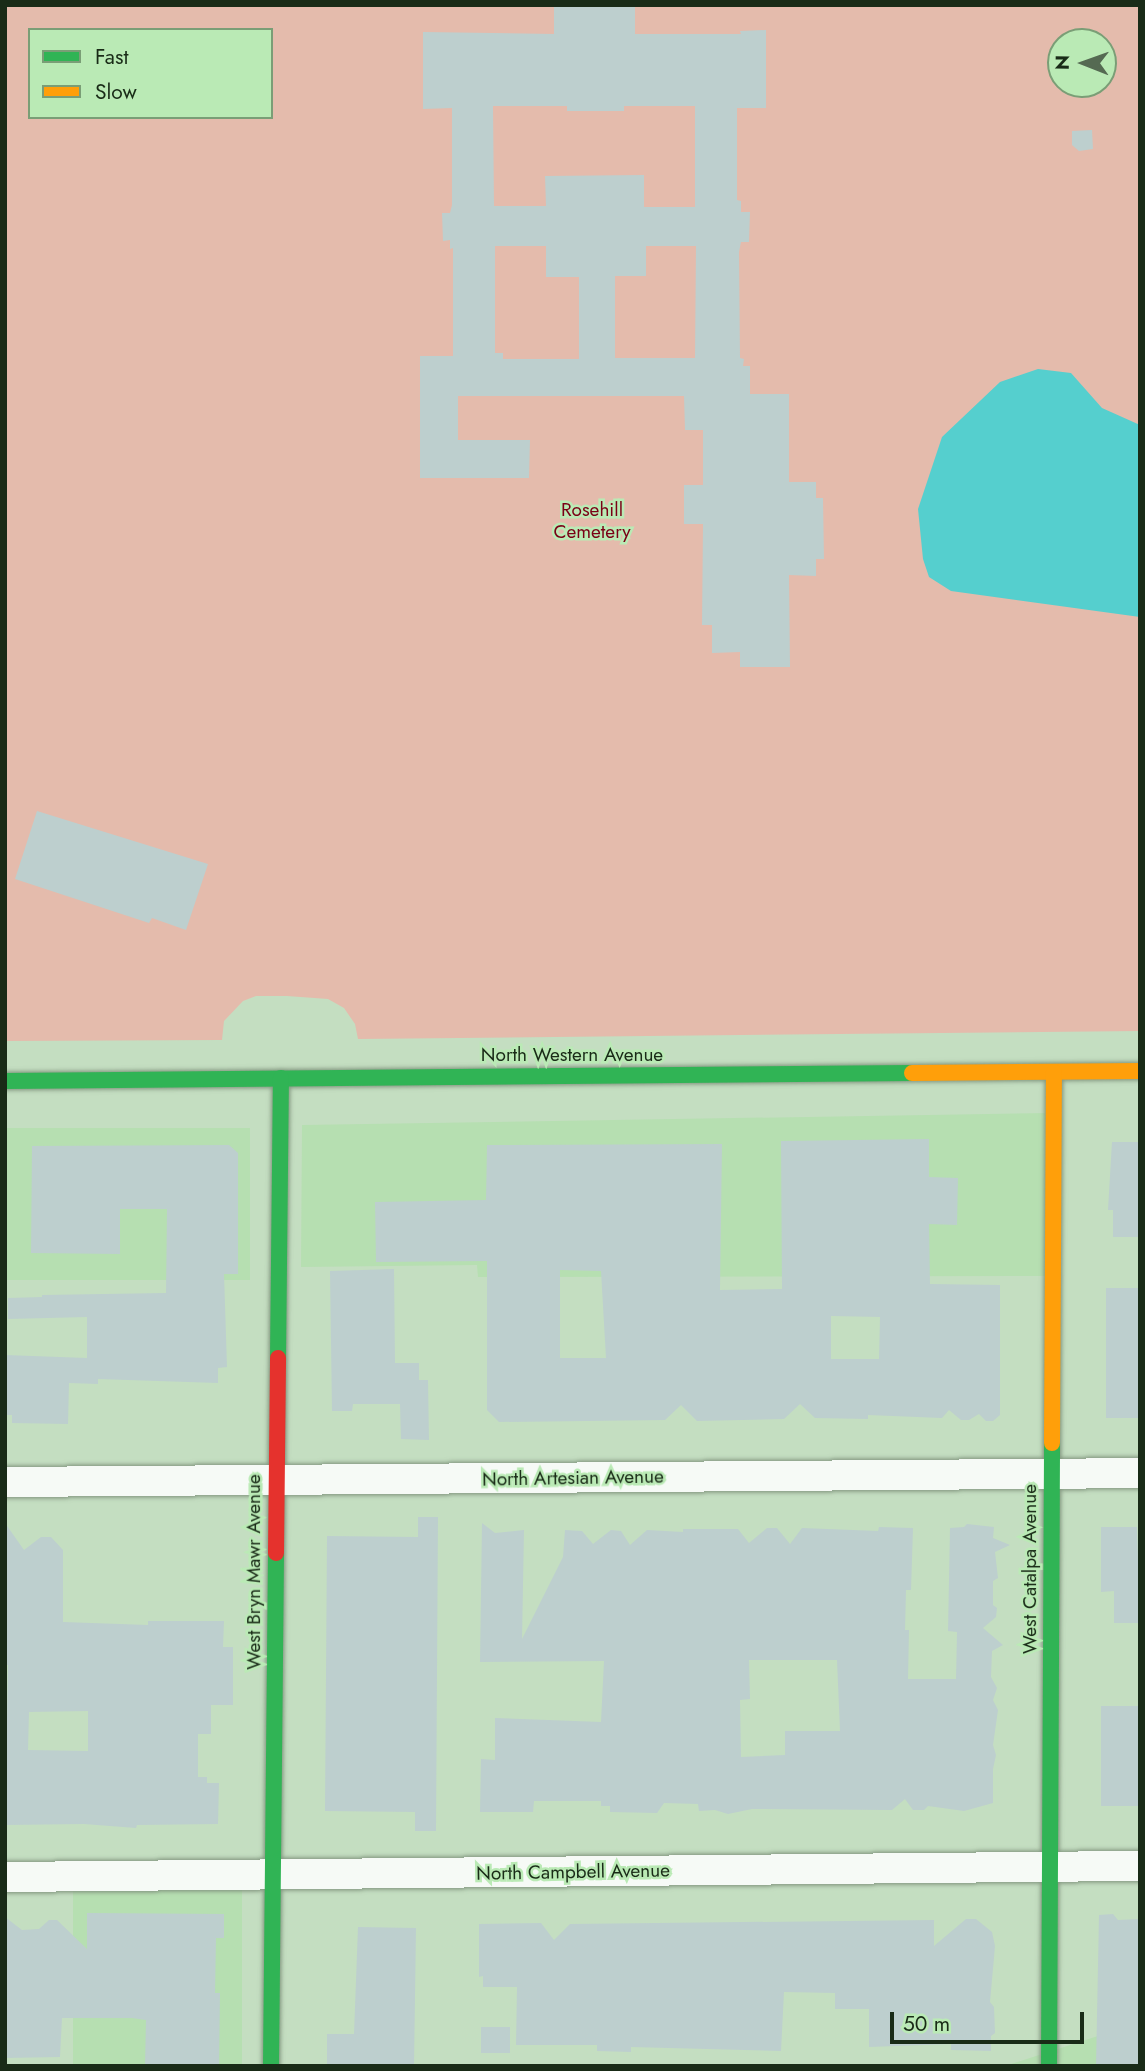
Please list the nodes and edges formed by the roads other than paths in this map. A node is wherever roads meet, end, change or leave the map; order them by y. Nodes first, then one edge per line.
1 (1140, 1071) edge
2 (1054, 1072) junction
3 (281, 1078) junction
4 (5, 1081) edge
5 (1051, 1474) junction
6 (1140, 1474) edge
7 (275, 1481) junction
8 (5, 1482) edge
9 (1140, 1866) edge
10 (1051, 1867) junction
11 (273, 1875) junction
12 (5, 1877) edge
13 (271, 2066) edge
14 (1049, 2066) edge

1 - 2 street, North Western Avenue
2 - 3 street, North Western Avenue
2 - 5 street, West Catalpa Avenue
3 - 4 street, North Western Avenue
3 - 7 street, West Bryn Mawr Avenue
5 - 6 street, North Artesian Avenue
5 - 7 street, North Artesian Avenue
5 - 10 street, West Catalpa Avenue
7 - 8 street, North Artesian Avenue
7 - 11 street, West Bryn Mawr Avenue
9 - 10 street, North Campbell Avenue
10 - 11 street, North Campbell Avenue
10 - 14 street, West Catalpa Avenue
11 - 12 street, North Campbell Avenue
11 - 13 street, West Bryn Mawr Avenue

